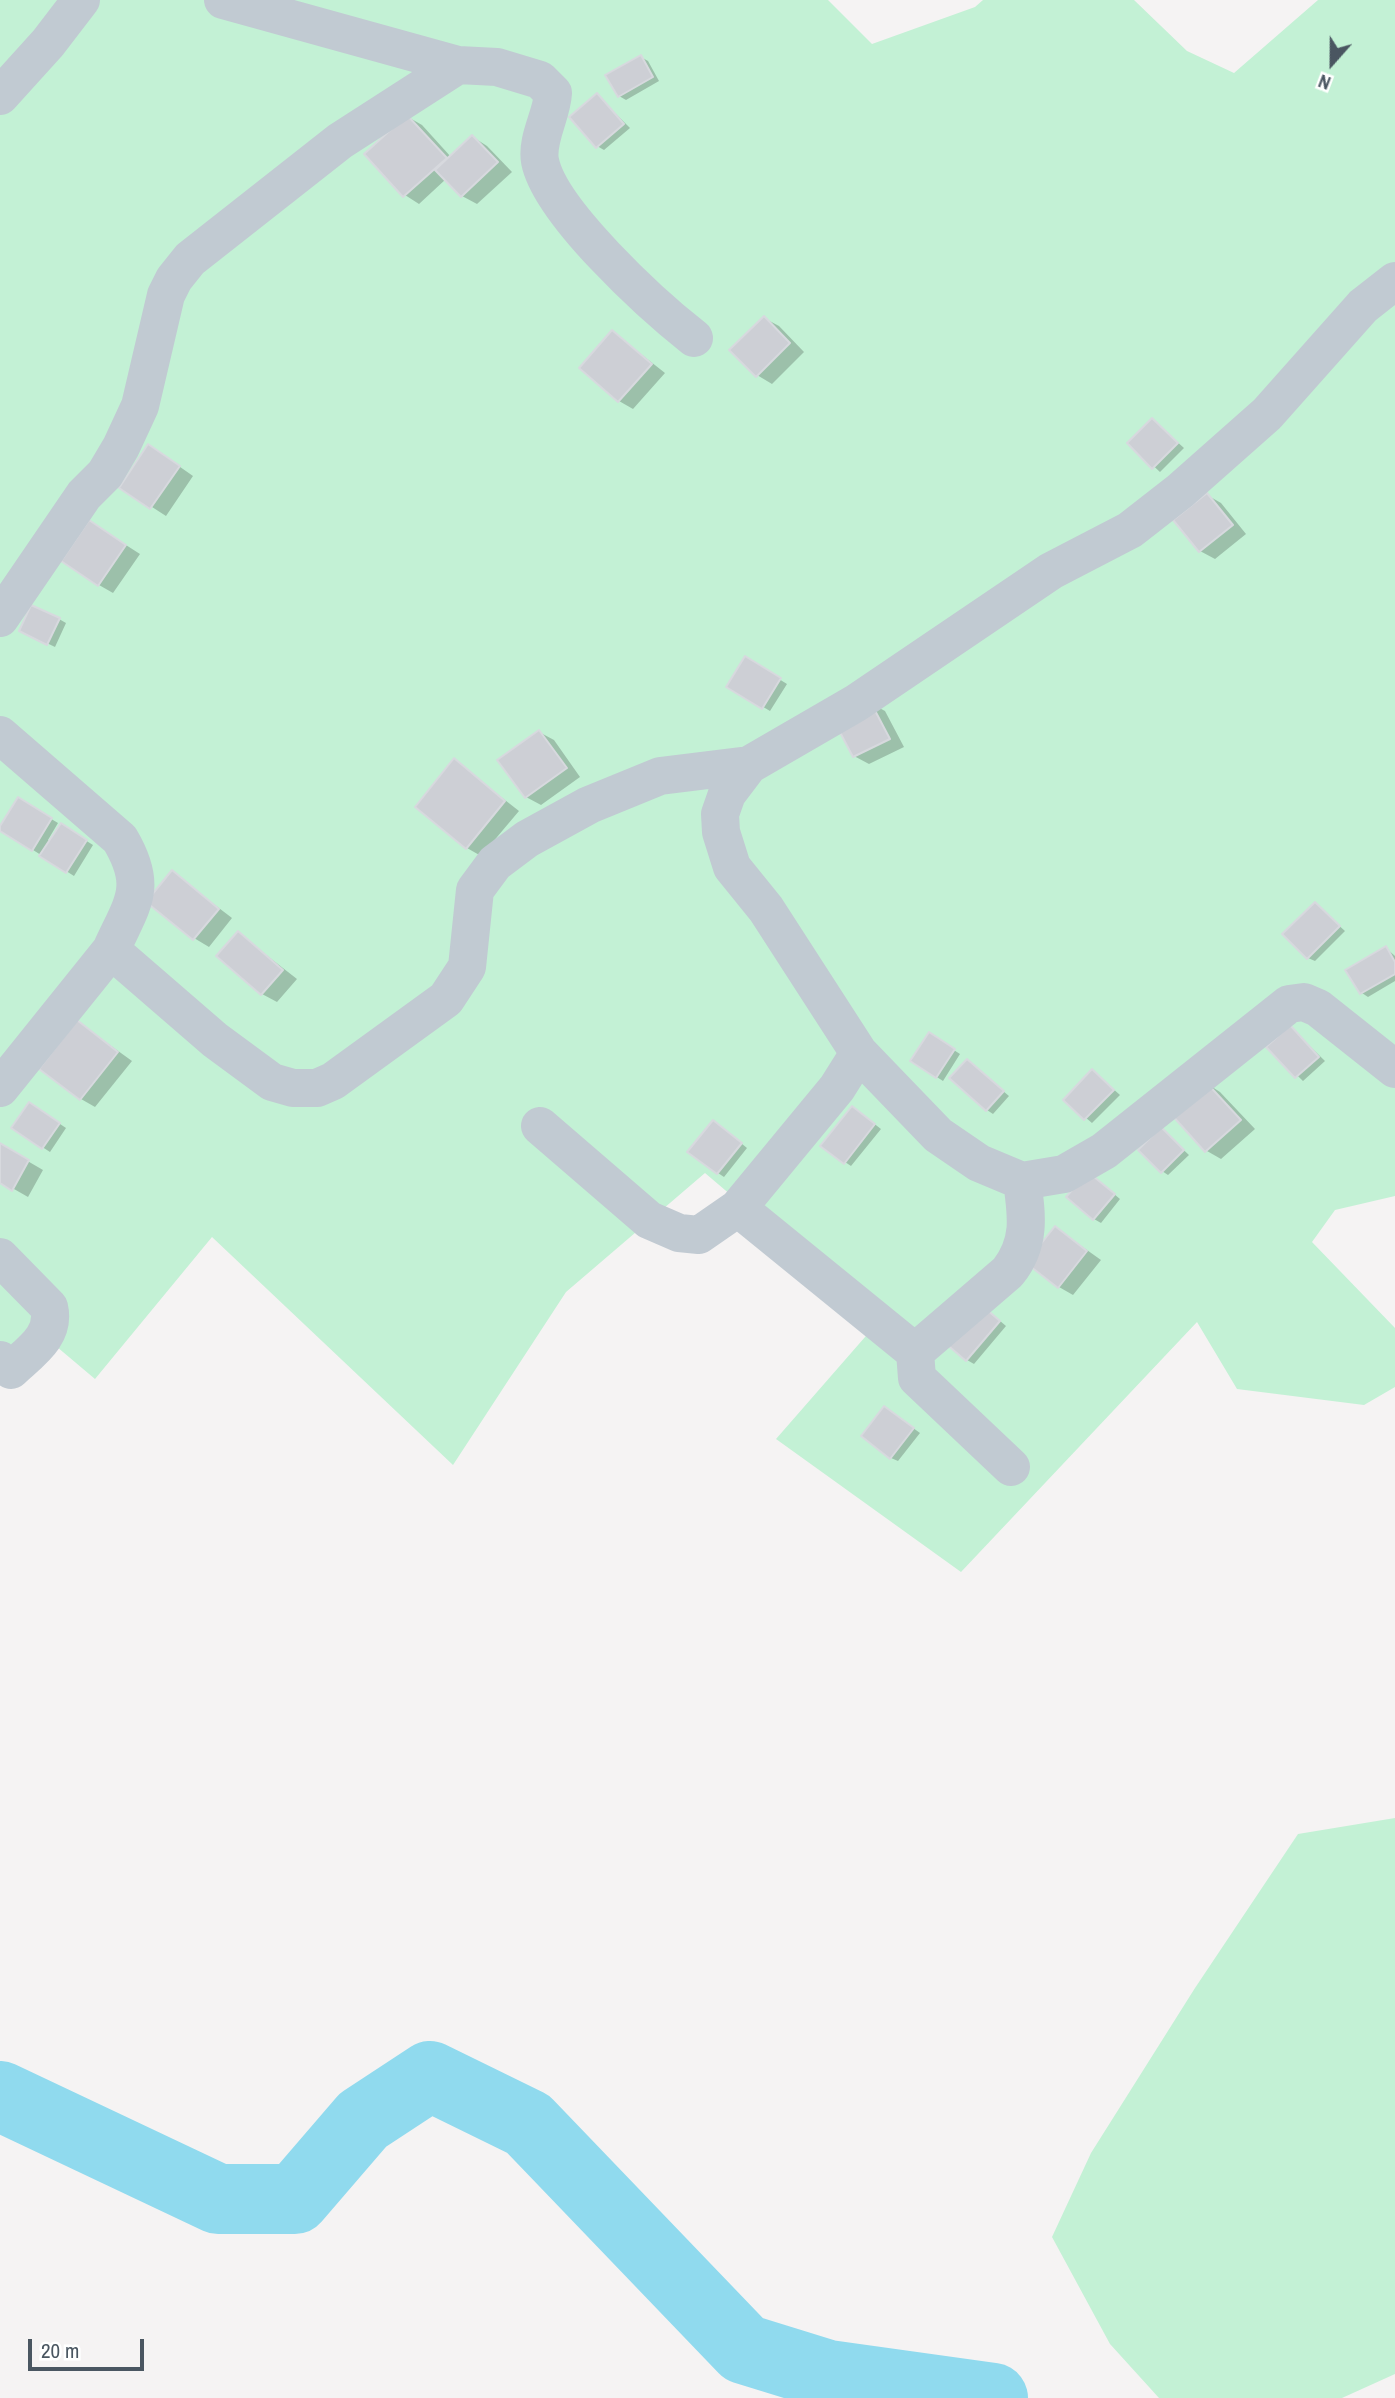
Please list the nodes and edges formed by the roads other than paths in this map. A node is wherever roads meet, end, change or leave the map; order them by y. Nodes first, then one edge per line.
1 (81, 0) edge
2 (223, 0) edge
3 (458, 65) junction
4 (0, 96) edge
5 (1395, 281) edge
6 (694, 338) dead end
7 (0, 618) edge
8 (0, 735) edge
9 (749, 765) junction
10 (111, 950) junction
11 (859, 1053) junction
12 (1395, 1069) edge
13 (0, 1088) edge
14 (540, 1126) dead end
15 (1022, 1181) junction
16 (737, 1208) junction
17 (0, 1258) edge
18 (915, 1352) junction
19 (0, 1360) edge
20 (1011, 1466) dead end

1 - 4 street
2 - 3 street
3 - 6 street
3 - 7 street
5 - 9 street
8 - 10 street
9 - 10 street
9 - 11 street
10 - 13 street
11 - 15 street
11 - 16 street
12 - 15 street
14 - 16 street
15 - 18 street
16 - 18 street
17 - 19 street
18 - 20 street

